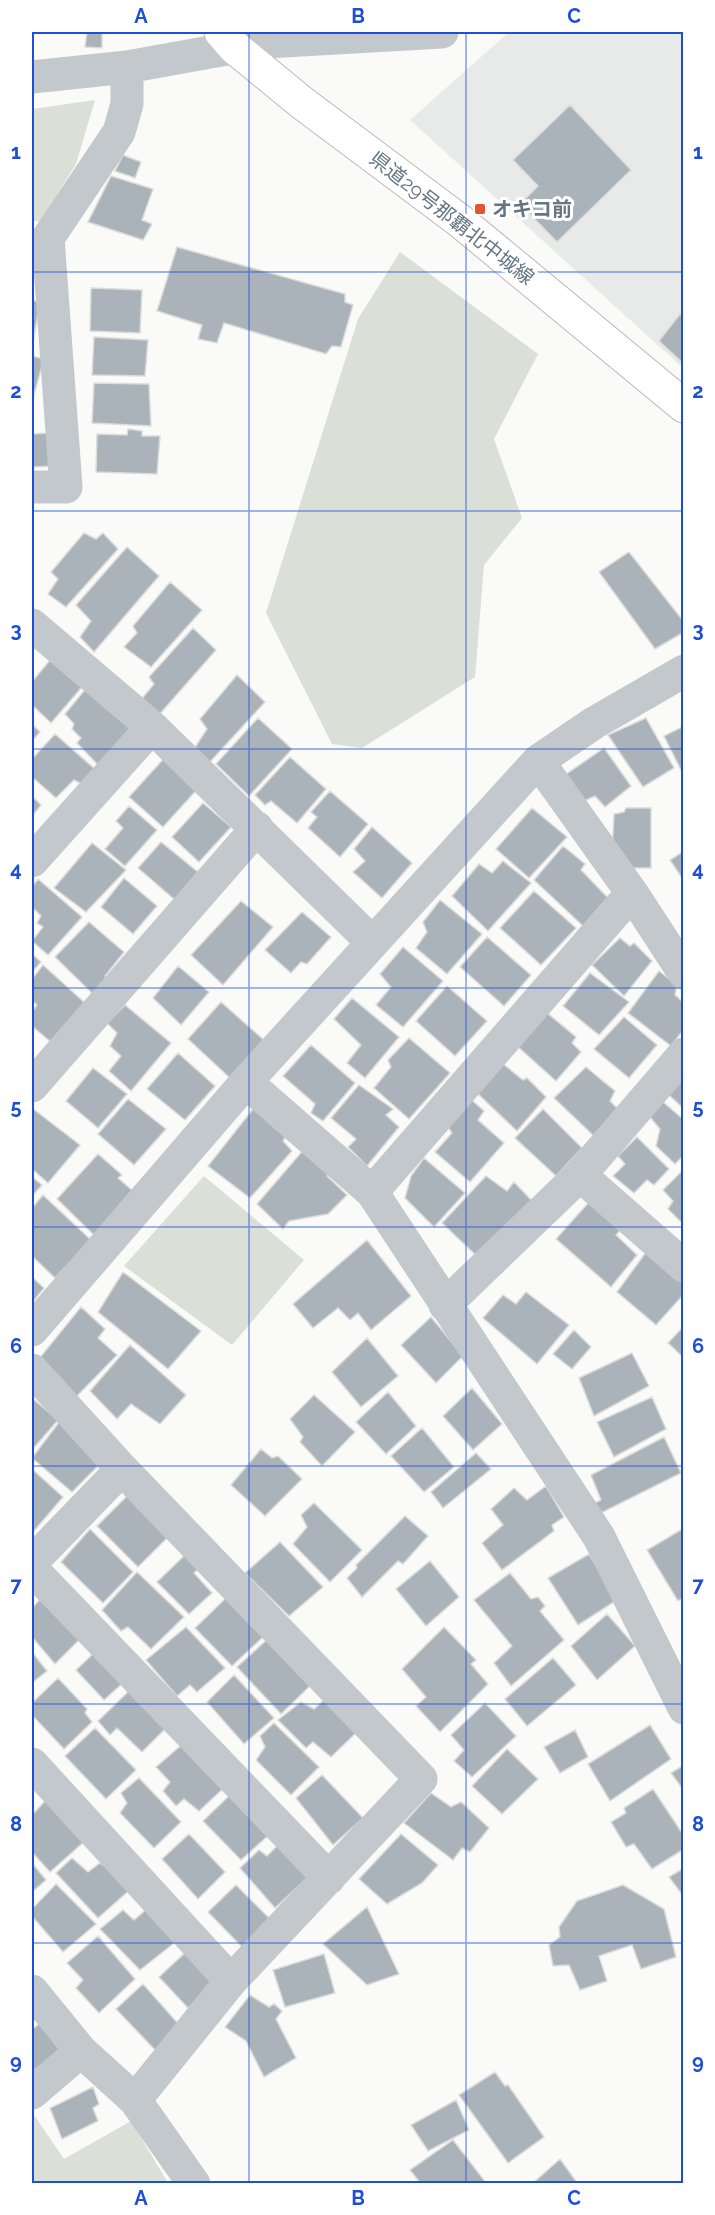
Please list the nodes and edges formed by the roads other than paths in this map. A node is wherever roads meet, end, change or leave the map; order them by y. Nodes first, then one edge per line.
1 (442, 32) edge
2 (227, 39) edge
3 (127, 67) junction
4 (32, 77) edge
5 (684, 406) edge
6 (32, 487) edge
7 (32, 625) edge
8 (683, 672) edge
9 (152, 727) junction
10 (538, 761) junction
11 (257, 828) junction
12 (32, 861) edge
13 (632, 893) junction
14 (372, 942) junction
15 (684, 973) edge
16 (684, 1054) edge
17 (246, 1082) junction
18 (32, 1086) edge
19 (580, 1175) junction
20 (372, 1192) junction
21 (684, 1266) edge
22 (446, 1305) junction
23 (32, 1330) edge
24 (32, 1370) edge
25 (122, 1469) junction
26 (32, 1562) edge
27 (32, 1569) edge
28 (684, 1708) edge
29 (32, 1764) edge
30 (329, 1878) junction
31 (231, 1981) junction
32 (32, 1991) edge
33 (81, 2051) junction
34 (32, 2093) edge
35 (135, 2100) junction
36 (194, 2184) edge

1 - 2 street
2 - 3 street
2 - 5 main road, 県道29号那覇北中城線
3 - 4 street
3 - 6 street
7 - 9 street
8 - 10 street
9 - 11 street
9 - 12 street
10 - 13 street
10 - 14 street
11 - 14 street
11 - 18 street
13 - 15 street
13 - 20 street
14 - 17 street
16 - 19 street
17 - 20 street
17 - 23 street
19 - 21 street
19 - 22 street
20 - 22 street
22 - 28 street
24 - 25 street
25 - 26 street
25 - 30 street
27 - 30 street
29 - 31 street
30 - 31 street
31 - 35 street
32 - 33 street
33 - 34 street
33 - 35 street
35 - 36 street

